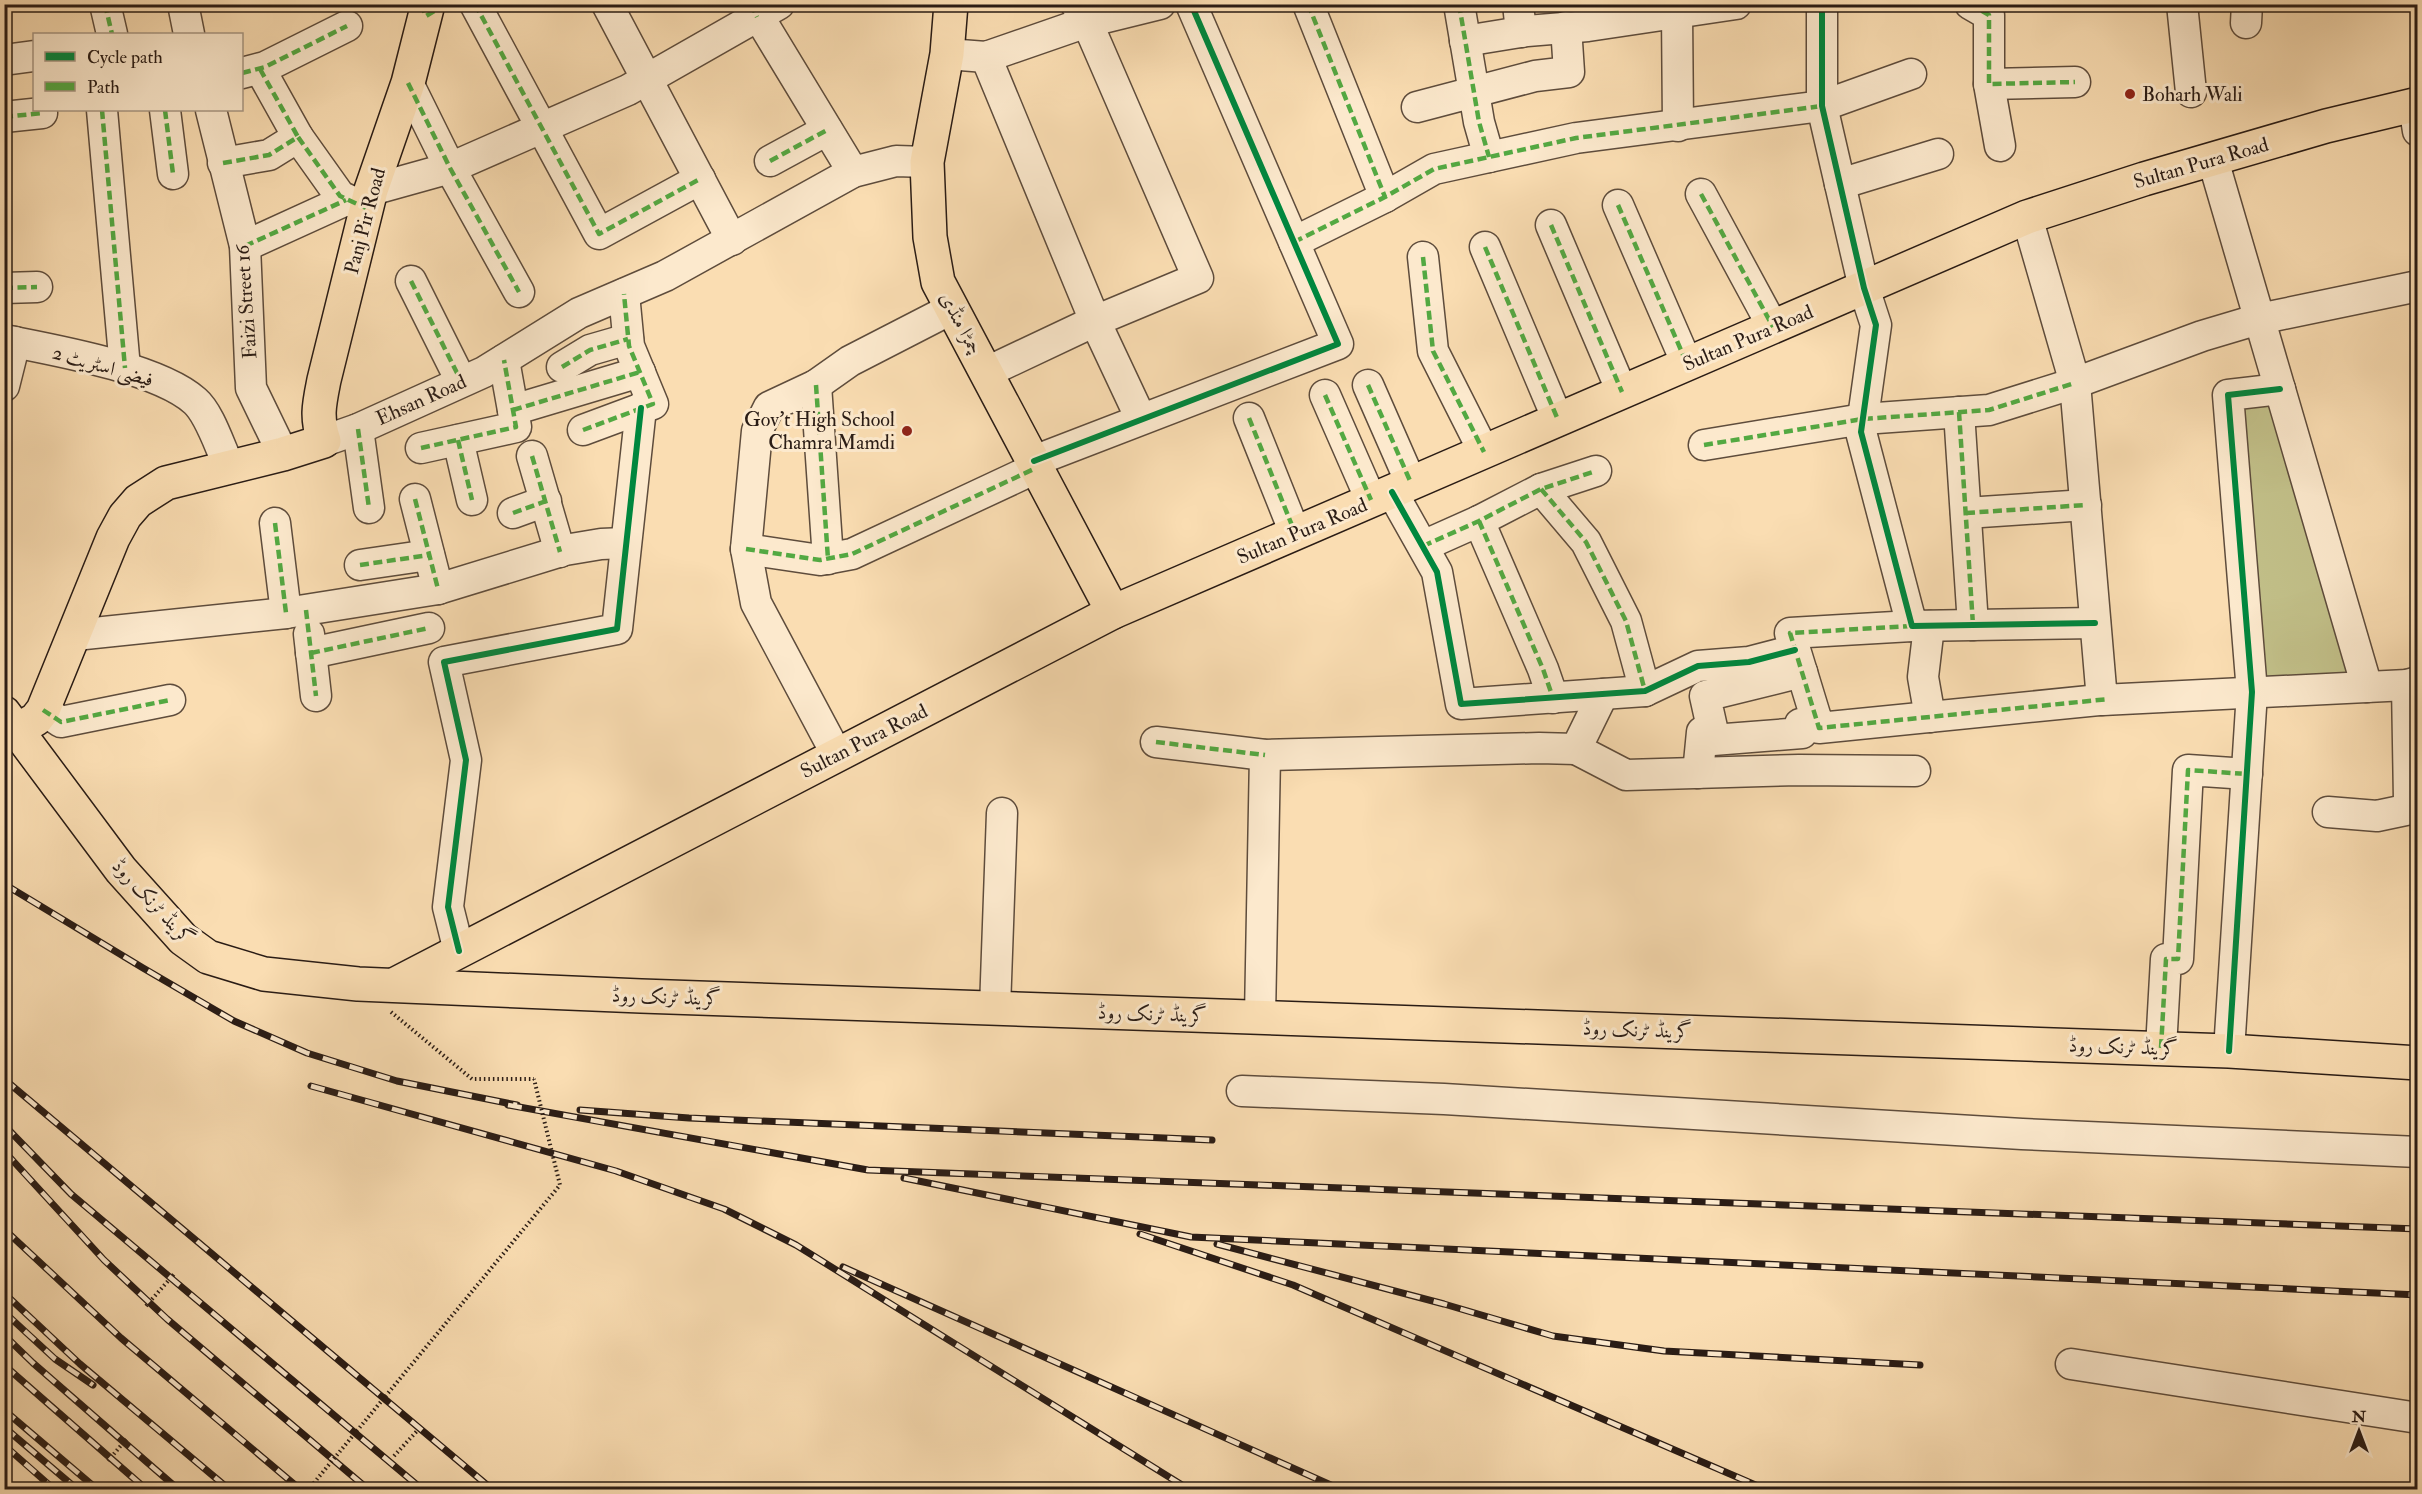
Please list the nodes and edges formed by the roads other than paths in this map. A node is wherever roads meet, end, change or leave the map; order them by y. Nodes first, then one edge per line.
1 (105, 4) edge
2 (183, 4) edge
3 (475, 4) edge
4 (607, 4) edge
5 (951, 4) edge
6 (1160, 4) edge
7 (1191, 4) edge
8 (1308, 4) edge
9 (1459, 4) edge
10 (1736, 4) edge
11 (1822, 4) edge
12 (1970, 4) edge
13 (2182, 4) edge
14 (430, 7) edge
15 (762, 9) edge
16 (1677, 12) junction
17 (1082, 13) edge
18 (1520, 18) edge
19 (347, 26) dead end
20 (1566, 27) junction
21 (112, 33) edge
22 (187, 33) edge
23 (1465, 41) junction
24 (947, 54) junction
25 (33, 56) edge
26 (986, 57) junction
27 (4, 60) edge
28 (251, 71) edge
29 (1911, 74) dead end
30 (646, 80) junction
31 (2074, 82) dead end
32 (408, 83) junction
33 (1989, 84) junction
34 (1474, 92) junction
35 (2192, 92) dead end
36 (1822, 106) junction
37 (1417, 107) dead end
38 (102, 111) edge
39 (165, 111) edge
40 (211, 111) edge
41 (42, 113) dead end
42 (2416, 113) edge
43 (4, 117) edge
44 (1678, 126) junction
45 (541, 128) junction
46 (826, 130) junction
47 (298, 137) junction
48 (2000, 146) dead end
49 (1938, 154) dead end
50 (1489, 157) junction
51 (2213, 160) junction
52 (771, 161) dead end
53 (223, 162) junction
54 (927, 162) junction
55 (450, 168) junction
56 (853, 172) junction
57 (173, 174) dead end
58 (700, 179) junction
59 (1840, 184) junction
60 (1701, 194) dead end
61 (1385, 197) junction
62 (361, 199) junction
63 (1618, 205) dead end
64 (2027, 217) junction
65 (1551, 225) dead end
66 (732, 240) junction
67 (1294, 242) junction
68 (245, 246) junction
69 (1485, 247) dead end
70 (1423, 256) dead end
71 (411, 280) dead end
72 (2418, 286) edge
73 (37, 287) dead end
74 (4, 288) edge
75 (1864, 288) junction
76 (519, 292) dead end
77 (624, 294) junction
78 (953, 308) junction
79 (2259, 319) junction
80 (1095, 321) junction
81 (1773, 327) junction
82 (628, 339) junction
83 (10, 341) edge
84 (504, 360) junction
85 (1687, 364) junction
86 (562, 367) dead end
87 (125, 368) junction
88 (640, 372) junction
89 (987, 372) junction
90 (461, 381) junction
91 (2075, 383) junction
92 (816, 385) junction
93 (1368, 385) dead end
94 (4, 386) edge
95 (2280, 389) junction
96 (1622, 392) junction
97 (1325, 395) dead end
98 (641, 408) junction
99 (513, 410) junction
100 (1959, 412) junction
101 (1141, 418) junction
102 (1249, 418) dead end
103 (1863, 419) junction
104 (1558, 420) junction
105 (358, 429) junction
106 (584, 430) dead end
107 (458, 440) junction
108 (324, 441) junction
109 (1704, 445) dead end
110 (421, 448) dead end
111 (1484, 452) junction
112 (283, 454) junction
113 (532, 456) dead end
114 (1035, 465) junction
115 (229, 466) junction
116 (1596, 471) dead end
117 (1541, 489) junction
118 (1392, 492) junction
119 (415, 499) dead end
120 (472, 500) dead end
121 (546, 501) junction
122 (2086, 506) junction
123 (369, 508) dead end
124 (513, 513) dead end
125 (1966, 513) junction
126 (1479, 521) junction
127 (275, 523) dead end
128 (1296, 533) junction
129 (625, 543) junction
130 (1422, 546) junction
131 (746, 549) junction
132 (560, 552) junction
133 (429, 555) junction
134 (828, 559) junction
135 (360, 565) dead end
136 (438, 590) junction
137 (296, 612) junction
138 (1113, 612) junction
139 (2095, 623) junction
140 (1973, 625) junction
141 (1921, 626) junction
142 (429, 628) dead end
143 (75, 635) junction
144 (311, 653) junction
145 (1798, 661) junction
146 (2412, 684) edge
147 (2367, 687) junction
148 (1645, 691) junction
149 (2252, 692) junction
150 (1603, 694) junction
151 (316, 696) dead end
152 (1553, 698) junction
153 (2109, 699) junction
154 (170, 700) dead end
155 (1930, 717) junction
156 (22, 718) edge
157 (1816, 720) junction
158 (1713, 732) junction
159 (1156, 742) dead end
160 (1576, 749) junction
161 (837, 755) junction
162 (1264, 755) junction
163 (1915, 771) dead end
164 (1698, 773) junction
165 (2247, 774) junction
166 (2416, 810) edge
167 (2328, 812) dead end
168 (1002, 813) dead end
169 (459, 951) junction
170 (393, 986) junction
171 (995, 1008) junction
172 (1260, 1017) junction
173 (2161, 1048) junction
174 (2229, 1051) junction
175 (2418, 1063) edge
176 (1242, 1091) dead end
177 (2418, 1152) edge
178 (2072, 1364) dead end
179 (2418, 1418) edge

1 - 21 street
2 - 22 street
3 - 45 street
4 - 30 street
5 - 24 main road, چمڑا منڈی
6 - 17 street
7 - 67 street
8 - 61 street
9 - 23 street
10 - 16 street
11 - 36 street
12 - 33 street
13 - 35 street
14 - 32 main road, Panj Pir Road
15 - 30 street
15 - 46 street
16 - 20 street
16 - 44 street
17 - 26 street
17 - 80 street
18 - 20 street
18 - 23 street
19 - 28 street
20 - 34 street
23 - 34 street
24 - 26 street
24 - 54 main road, چمڑا منڈی
25 - 27 street
26 - 80 street
28 - 47 street
29 - 36 street
30 - 45 street
30 - 58 street
31 - 33 street
32 - 55 street
32 - 62 main road, Panj Pir Road
33 - 48 street
34 - 37 street
34 - 50 street
36 - 44 street
36 - 59 street
38 - 87 street
39 - 57 street
40 - 53 street, Faizi Street 16
41 - 43 street
42 - 51 main road, Sultan Pura Road
44 - 50 street
45 - 55 street
45 - 58 street
46 - 52 street
46 - 56 street
47 - 53 street
47 - 62 street
49 - 59 street
50 - 61 street
51 - 64 main road, Sultan Pura Road
51 - 79 street
53 - 68 street, Faizi Street 16
54 - 56 street, Ehsan Road
54 - 78 main road, چمڑا منڈی
55 - 62 street
55 - 76 street
56 - 66 street, Ehsan Road
58 - 66 street
59 - 75 street
60 - 81 street
61 - 67 street
62 - 68 street
62 - 108 main road, Panj Pir Road
63 - 85 street
64 - 75 main road, Sultan Pura Road
64 - 91 street
65 - 96 street
66 - 77 street, Ehsan Road
67 - 101 street
68 - 112 street, Faizi Street 16
69 - 104 street
70 - 111 street
71 - 90 street
72 - 79 street
73 - 74 street
75 - 81 main road, Sultan Pura Road
75 - 103 street
77 - 82 street
77 - 84 street, Ehsan Road
78 - 89 main road, چمڑا منڈی
78 - 92 street
79 - 91 street
79 - 95 street
80 - 89 street
80 - 101 street
81 - 85 main road, Sultan Pura Road
82 - 86 street
82 - 88 street
83 - 87 street, فیضی اسٹریٹ 2
83 - 94 street
84 - 90 street, Ehsan Road
84 - 99 street
85 - 96 main road, Sultan Pura Road
87 - 115 street, فیضی اسٹریٹ 2
88 - 98 street
88 - 99 street
89 - 114 main road, چمڑا منڈی
90 - 105 street, Ehsan Road
91 - 100 street
91 - 122 street
92 - 131 street
92 - 134 street
93 - 118 street
95 - 147 street
95 - 149 street
96 - 104 main road, Sultan Pura Road
97 - 118 street
98 - 106 street
98 - 129 street
99 - 107 street
100 - 103 street
100 - 125 street
101 - 114 street
102 - 128 street
103 - 109 street
103 - 141 street
104 - 111 main road, Sultan Pura Road
105 - 108 street, Ehsan Road
105 - 123 street
107 - 110 street
107 - 120 street
108 - 112 main road, Ehsan Road
111 - 118 main road, Sultan Pura Road
112 - 115 main road, Ehsan Road
113 - 121 street
114 - 134 street
114 - 138 main road, چمڑا منڈی
115 - 143 main road, Ehsan Road
116 - 117 street
117 - 126 street
117 - 148 street
118 - 128 main road, Sultan Pura Road
118 - 130 street
119 - 133 street
121 - 124 street
121 - 132 street
122 - 125 street
122 - 139 street
125 - 140 street
126 - 130 street
126 - 152 street
127 - 137 street
128 - 138 main road, Sultan Pura Road
129 - 132 street
129 - 169 street
130 - 152 street
131 - 134 street
131 - 161 street
132 - 136 street
133 - 135 street
133 - 136 street
136 - 137 street
137 - 143 street
137 - 144 street
138 - 161 main road, Sultan Pura Road
139 - 140 street
139 - 153 street
140 - 141 street
141 - 145 street
141 - 155 street
142 - 144 street
143 - 156 main road, Ehsan Road
144 - 151 street
145 - 148 street
145 - 157 street
145 - 158 street
146 - 147 street
146 - 166 street
147 - 149 street
148 - 150 street
149 - 153 street
149 - 165 street
150 - 152 street
150 - 160 street
153 - 155 street
154 - 156 street
155 - 157 street
156 - 170 main road, گرینڈ ٹرنک روڈ
157 - 158 street
158 - 164 street
159 - 162 street
160 - 162 street
160 - 164 street
161 - 169 main road, Sultan Pura Road
162 - 172 street
163 - 164 street
165 - 173 street
165 - 174 street
166 - 167 street
168 - 171 street
169 - 170 main road, Sultan Pura Road
170 - 171 main road, گرینڈ ٹرنک روڈ
171 - 172 main road, گرینڈ ٹرنک روڈ
172 - 173 main road, گرینڈ ٹرنک روڈ
173 - 174 main road, گرینڈ ٹرنک روڈ
174 - 175 main road, گرینڈ ٹرنک روڈ
176 - 177 street
178 - 179 street

